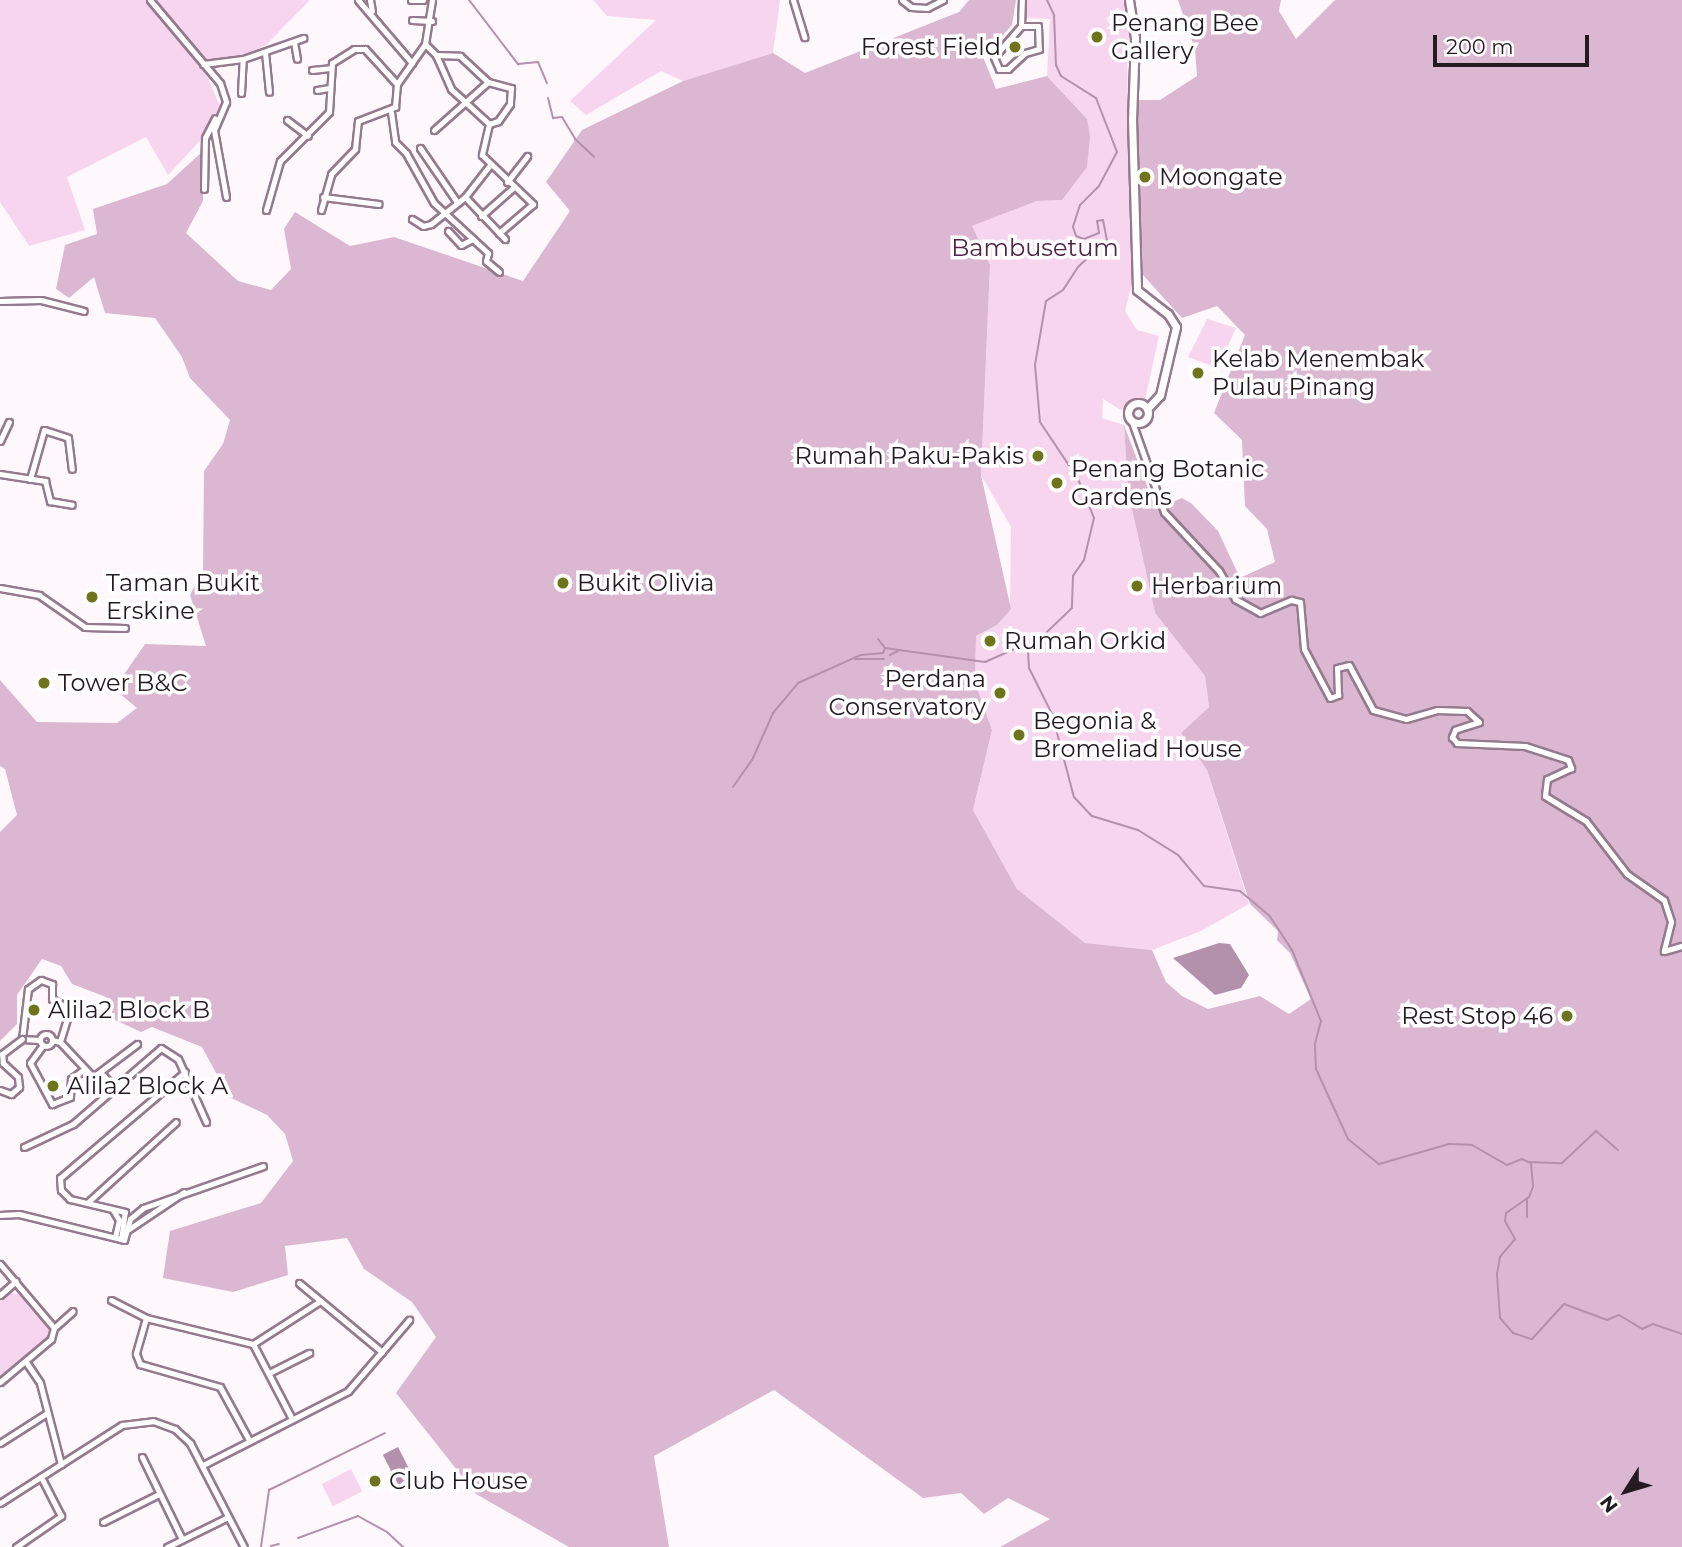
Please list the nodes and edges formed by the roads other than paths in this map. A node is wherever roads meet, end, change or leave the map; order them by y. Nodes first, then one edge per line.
1 (150, 0) edge
2 (358, 0) edge
3 (370, 0) edge
4 (411, 0) edge
5 (423, 0) edge
6 (432, 0) edge
7 (793, 0) edge
8 (902, 0) edge
9 (943, 0) edge
10 (1022, 0) edge
11 (1129, 0) edge
12 (372, 11) junction
13 (412, 20) dead end
14 (432, 21) junction
15 (1021, 26) junction
16 (804, 37) dead end
17 (303, 38) dead end
18 (294, 42) junction
19 (425, 44) junction
20 (265, 52) junction
21 (436, 55) junction
22 (243, 59) junction
23 (297, 59) dead end
24 (200, 63) junction
25 (412, 63) junction
26 (330, 68) junction
27 (312, 70) dead end
28 (488, 82) junction
29 (397, 84) junction
30 (328, 88) junction
31 (317, 90) dead end
32 (270, 92) dead end
33 (241, 93) dead end
34 (463, 102) junction
35 (391, 112) junction
36 (218, 116) junction
37 (287, 120) dead end
38 (489, 124) junction
39 (434, 130) dead end
40 (309, 135) junction
41 (419, 148) dead end
42 (527, 156) dead end
43 (489, 166) junction
44 (507, 182) junction
45 (514, 187) junction
46 (204, 189) dead end
47 (226, 197) dead end
48 (323, 197) junction
49 (464, 197) junction
50 (457, 202) junction
51 (379, 204) dead end
52 (265, 210) dead end
53 (321, 211) dead end
54 (445, 212) junction
55 (481, 216) junction
56 (412, 219) dead end
57 (448, 230) dead end
58 (499, 233) junction
59 (473, 239) junction
60 (505, 239) dead end
61 (499, 272) dead end
62 (0, 301) edge
63 (84, 311) dead end
64 (1147, 409) junction
65 (9, 422) dead end
66 (1132, 422) junction
67 (0, 441) edge
68 (72, 469) dead end
69 (0, 474) edge
70 (30, 478) junction
71 (72, 505) dead end
72 (0, 589) edge
73 (125, 628) dead end
74 (1682, 946) edge
75 (22, 1039) junction
76 (52, 1040) junction
77 (42, 1042) junction
78 (60, 1042) junction
79 (137, 1044) dead end
80 (0, 1059) edge
81 (83, 1070) junction
82 (185, 1072) junction
83 (104, 1076) dead end
84 (114, 1088) junction
85 (0, 1090) edge
86 (176, 1122) dead end
87 (206, 1122) dead end
88 (24, 1147) dead end
89 (262, 1166) dead end
90 (87, 1203) junction
91 (0, 1215) edge
92 (118, 1238) junction
93 (0, 1264) edge
94 (16, 1281) junction
95 (299, 1283) dead end
96 (0, 1295) edge
97 (111, 1300) dead end
98 (320, 1301) junction
99 (73, 1311) dead end
100 (146, 1318) junction
101 (409, 1320) dead end
102 (54, 1328) junction
103 (253, 1344) junction
104 (382, 1352) junction
105 (309, 1353) dead end
106 (26, 1362) junction
107 (269, 1373) junction
108 (0, 1382) edge
109 (47, 1413) junction
110 (292, 1419) junction
111 (249, 1440) junction
112 (0, 1443) edge
113 (142, 1457) dead end
114 (61, 1464) junction
115 (203, 1465) junction
116 (41, 1477) junction
117 (159, 1494) junction
118 (0, 1503) edge
119 (228, 1517) junction
120 (103, 1522) dead end
121 (182, 1539) junction
122 (16, 1547) edge
123 (166, 1547) edge
124 (244, 1547) edge

1 - 24 street
2 - 12 street
3 - 12 street
4 - 5 street
6 - 14 street
7 - 16 street
8 - 9 street
10 - 15 street
11 - 64 street
12 - 25 street
13 - 14 street
14 - 19 street
15 - 15 street
17 - 18 street
18 - 20 street
18 - 23 street
19 - 21 street
19 - 25 street
20 - 22 street
20 - 32 street
21 - 28 street
21 - 34 street
22 - 24 street
22 - 33 street
24 - 36 street
25 - 29 street
26 - 27 street
26 - 29 street
26 - 30 street
28 - 34 street
28 - 38 street
29 - 35 street
30 - 31 street
30 - 40 street
34 - 38 street
34 - 39 street
35 - 48 street
35 - 54 street
36 - 46 street
36 - 47 street
37 - 40 street
38 - 43 street
40 - 52 street
41 - 50 street
42 - 44 street
43 - 44 street
43 - 49 street
44 - 45 street
45 - 55 street
45 - 58 street
48 - 51 street
48 - 53 street
49 - 50 street
49 - 55 street
50 - 54 street
54 - 56 street
54 - 59 street
55 - 58 street
57 - 59 street
58 - 60 street
59 - 61 street
62 - 63 street
64 - 66 street
64 - 66 street
65 - 67 street
66 - 74 street
68 - 70 street
69 - 70 street
70 - 71 street
72 - 73 street
75 - 77 street
75 - 78 street
75 - 85 street, bridge
76 - 77 street
76 - 77 street
76 - 78 street
77 - 81 street
78 - 81 street
79 - 81 street
80 - 85 street
82 - 84 street
82 - 87 street
82 - 90 street
83 - 84 street
84 - 88 street
86 - 90 street
89 - 92 street
90 - 92 street
91 - 92 street
93 - 94 street
94 - 96 street
94 - 102 street
95 - 98 street
97 - 100 street
98 - 103 street
98 - 104 street
99 - 102 street
100 - 103 street
100 - 111 street
101 - 104 street
102 - 106 street
103 - 107 street
104 - 110 street
105 - 107 street
106 - 108 street
106 - 109 street
107 - 110 street
109 - 112 street
109 - 114 street
110 - 111 street
111 - 115 street
113 - 117 street
114 - 115 street
114 - 116 street
115 - 119 street
116 - 118 street
116 - 122 street
117 - 120 street
117 - 121 street
119 - 121 street
119 - 124 street
121 - 123 street

